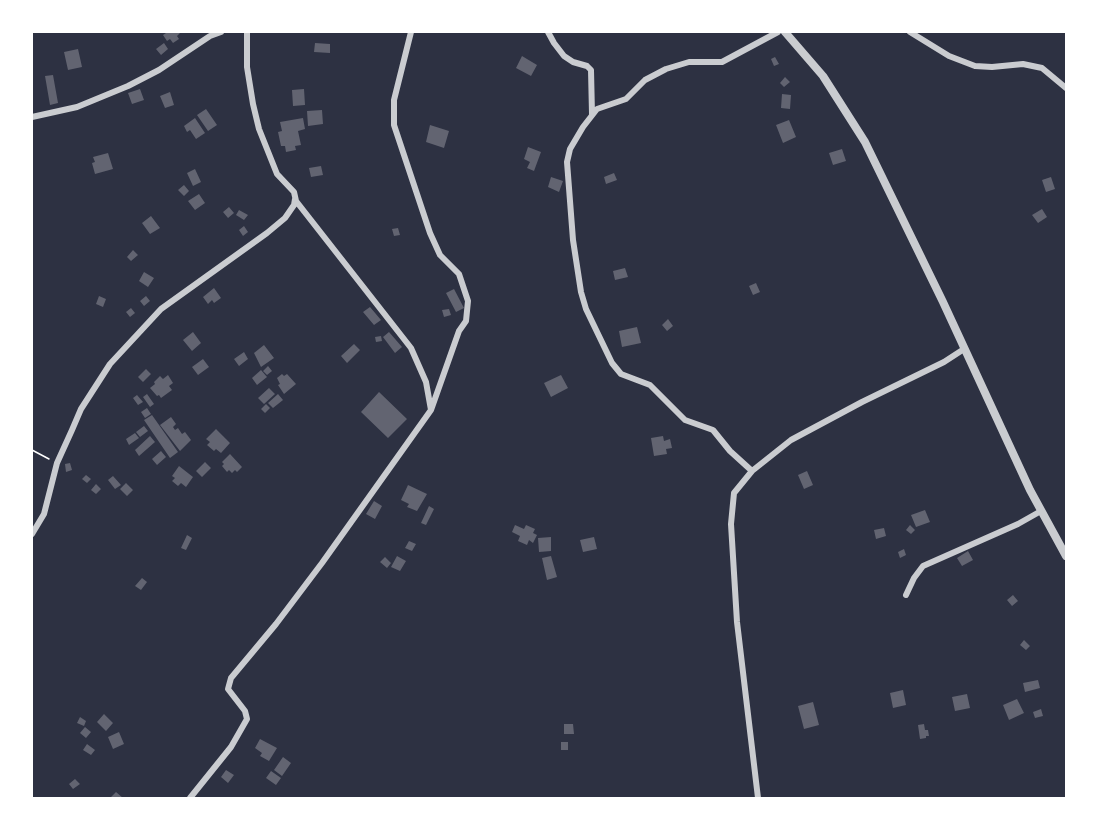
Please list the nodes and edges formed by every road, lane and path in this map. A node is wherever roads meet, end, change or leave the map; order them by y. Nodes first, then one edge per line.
1 (220, 32) edge
2 (247, 32) edge
3 (411, 32) edge
4 (548, 32) edge
5 (778, 32) edge
6 (785, 32) edge
7 (910, 32) edge
8 (1066, 88) edge
9 (592, 114) junction
10 (32, 117) edge
11 (294, 192) junction
12 (964, 349) junction
13 (431, 410) junction
14 (32, 450) edge
15 (57, 463) junction
16 (752, 471) junction
17 (1041, 510) junction
18 (32, 534) edge
19 (1066, 556) edge
20 (906, 595) dead end
21 (190, 798) edge
22 (758, 798) edge

1 - 10 street
2 - 11 street
3 - 13 street
4 - 9 street
5 - 9 street
6 - 12 street
7 - 8 street
9 - 16 street
11 - 13 street
11 - 15 street
12 - 16 street
12 - 17 street
13 - 21 street
14 - 15 path
15 - 18 street
16 - 22 street
17 - 19 street
17 - 20 street

